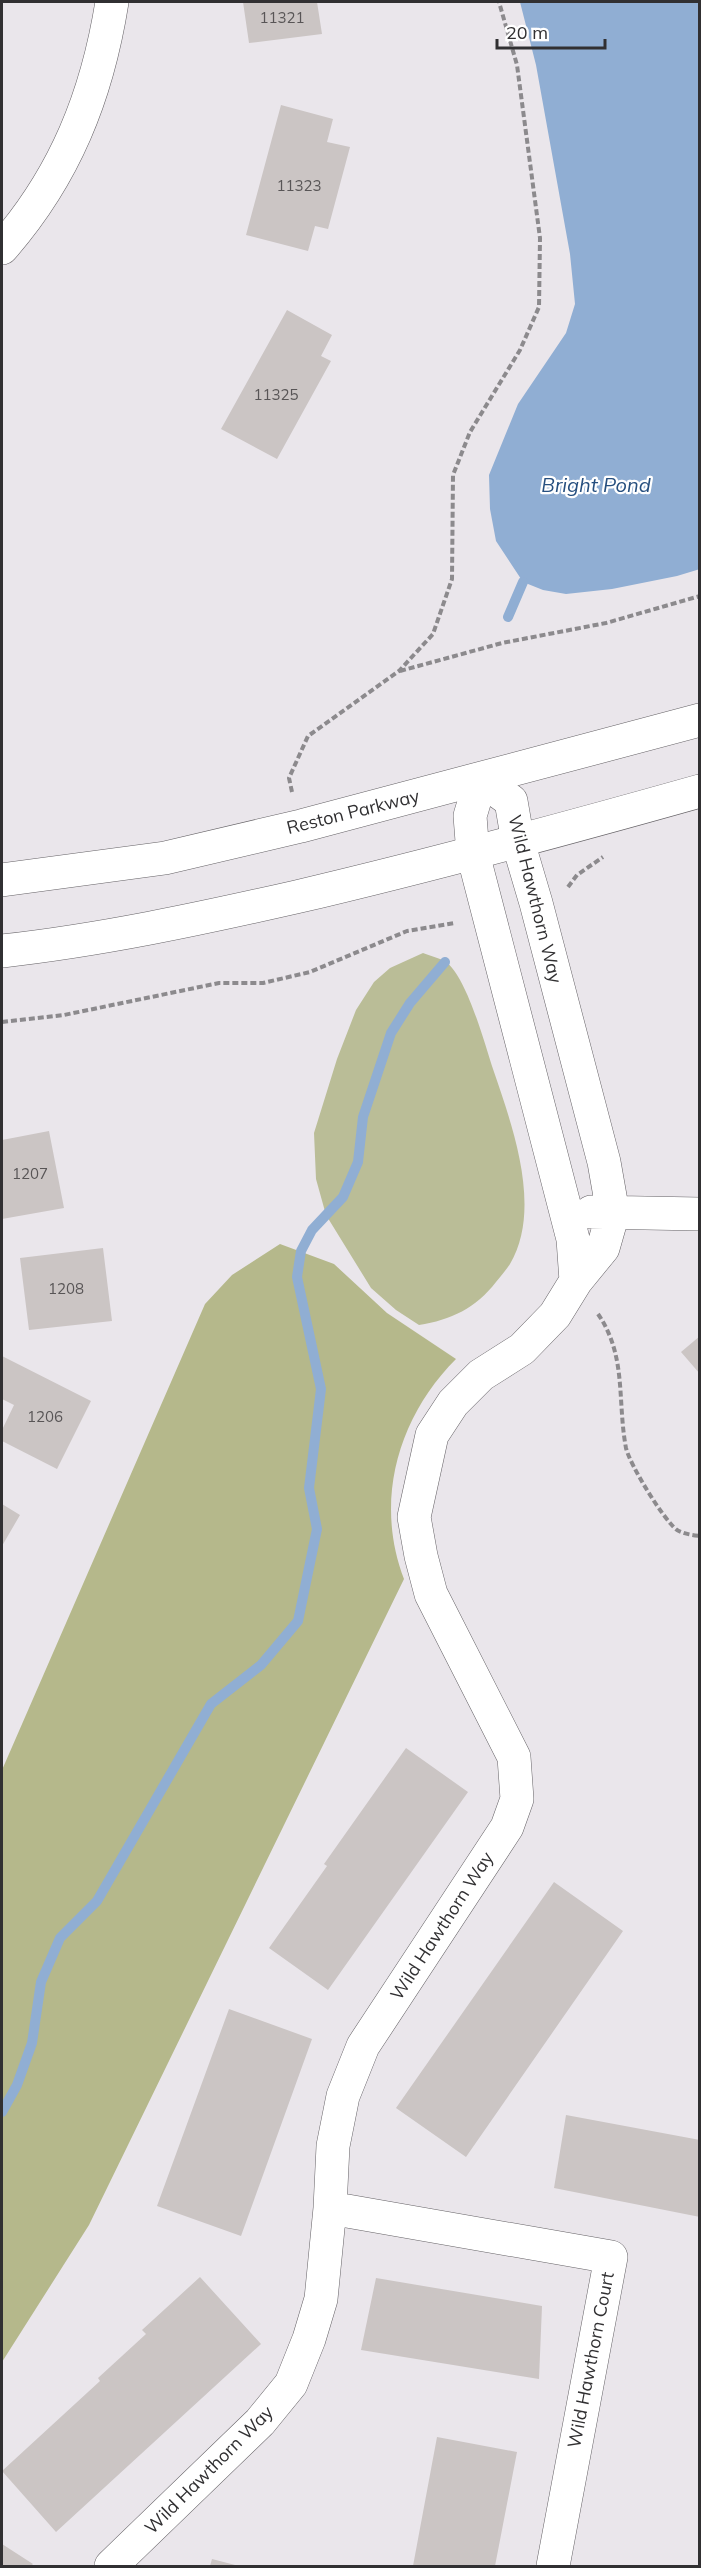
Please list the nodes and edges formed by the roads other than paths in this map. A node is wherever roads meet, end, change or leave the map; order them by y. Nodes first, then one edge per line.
1 (112, 2) edge
2 (2, 248) edge
3 (699, 720) edge
4 (481, 779) junction
5 (699, 791) edge
6 (518, 842) junction
7 (473, 854) junction
8 (2, 880) edge
9 (2, 951) edge
10 (565, 1211) junction
11 (613, 1213) junction
12 (699, 1214) edge
13 (576, 1281) junction
14 (330, 2208) junction
15 (111, 2566) edge
16 (552, 2566) edge

1 - 2 street
3 - 4 street, Reston Parkway
4 - 6 street, Wild Hawthorn Way
4 - 7 street
4 - 8 street, Reston Parkway
5 - 6 street
6 - 7 street
6 - 11 street, Wild Hawthorn Way
7 - 9 street
7 - 10 street
10 - 11 street
10 - 13 street
11 - 12 street
11 - 13 street, Wild Hawthorn Way
13 - 14 street, Wild Hawthorn Way
14 - 15 street, Wild Hawthorn Way
14 - 16 street, Wild Hawthorn Court

